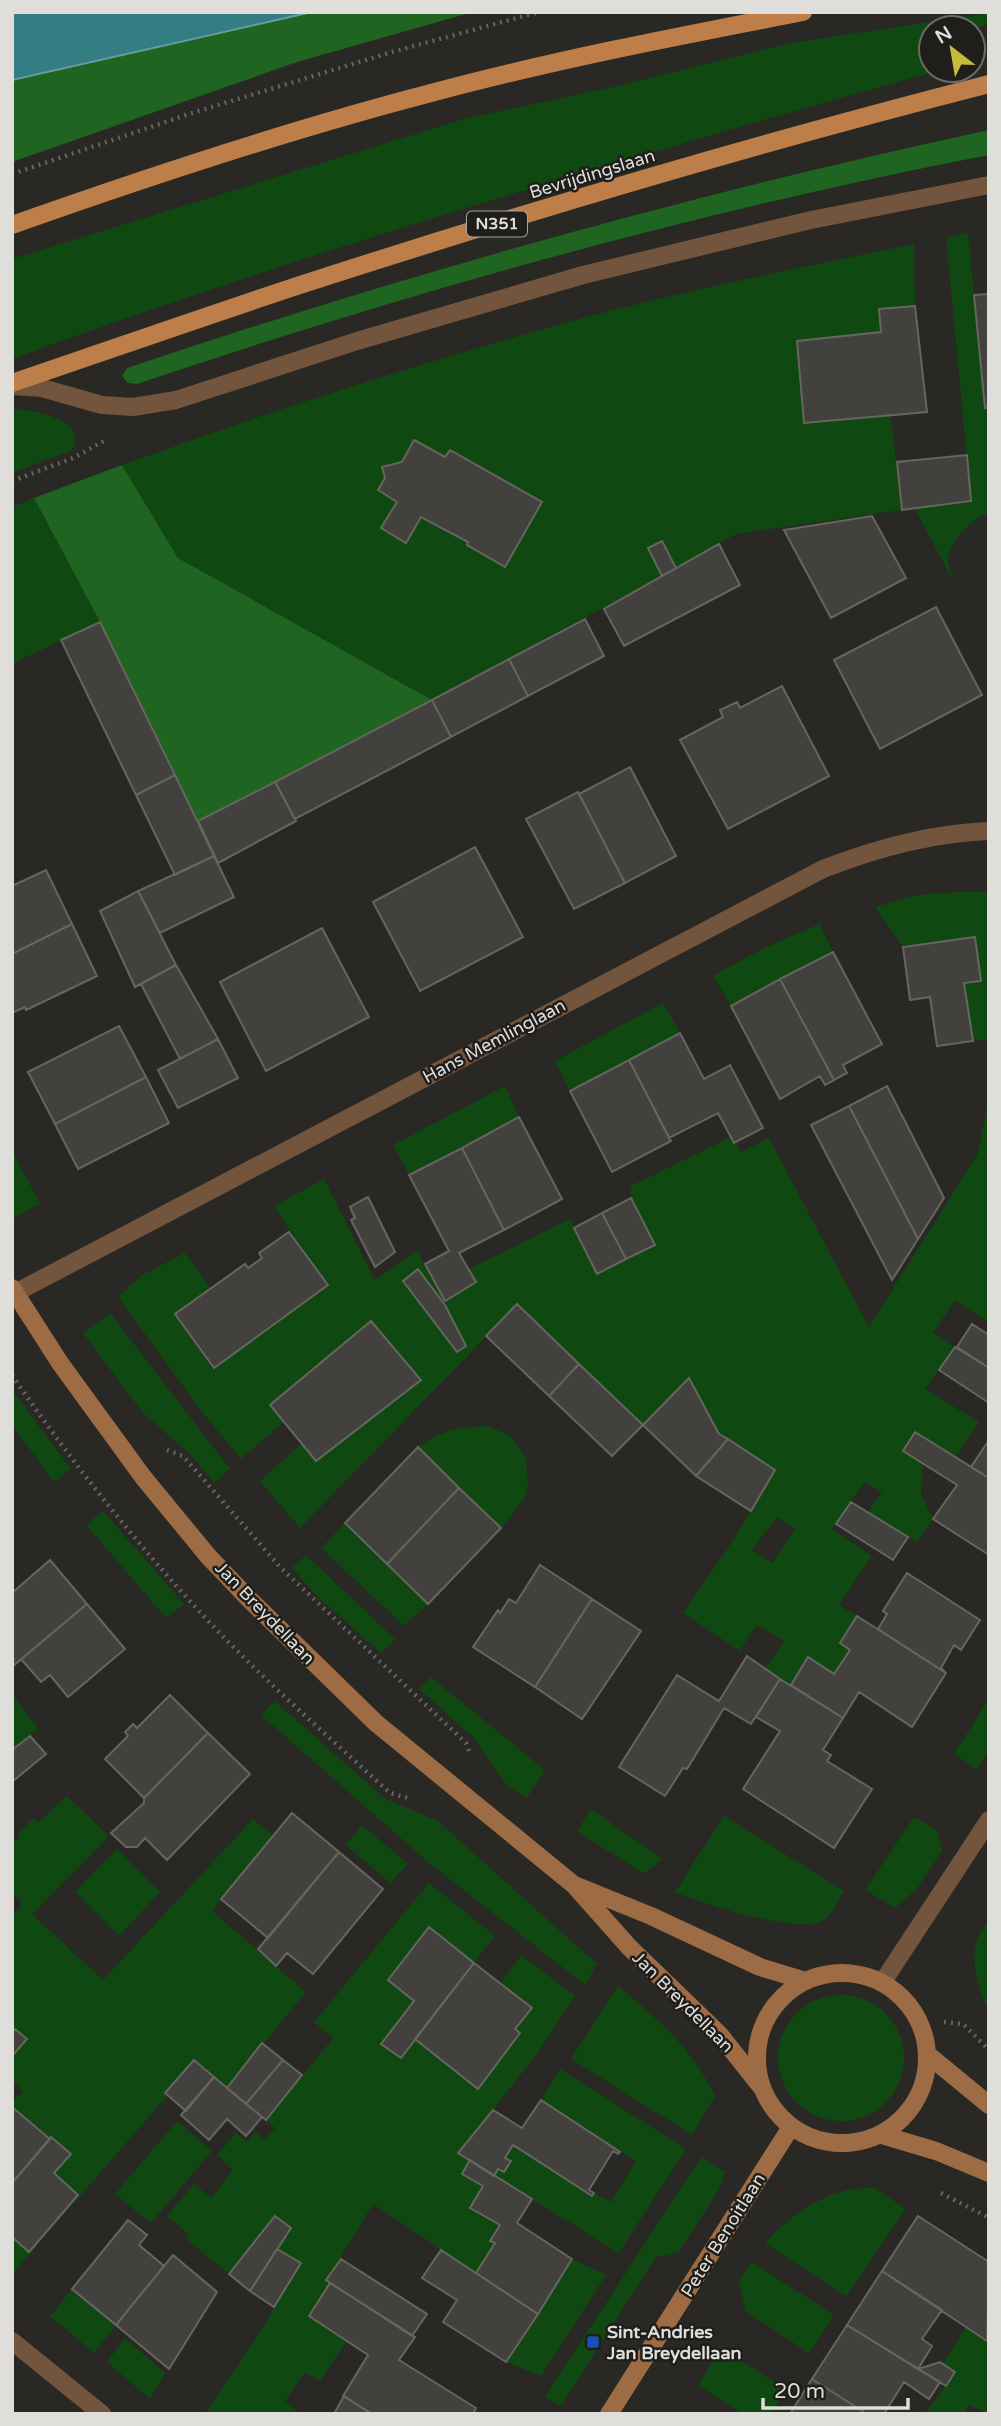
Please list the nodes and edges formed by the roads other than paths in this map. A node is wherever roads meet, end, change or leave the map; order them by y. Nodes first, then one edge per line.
1 (803, 12) edge
2 (989, 84) edge
3 (989, 185) edge
4 (12, 225) edge
5 (12, 385) edge
6 (989, 831) edge
7 (14, 1291) edge
8 (989, 1820) edge
9 (574, 1885) junction
10 (806, 1981) junction
11 (882, 1983) junction
12 (927, 2054) junction
13 (762, 2088) junction
14 (989, 2105) edge
15 (791, 2127) junction
16 (882, 2135) junction
17 (989, 2173) edge
18 (12, 2341) edge
19 (102, 2414) edge
20 (609, 2414) edge

1 - 4 main road
2 - 5 main road, Bevrijdingslaan / N351
3 - 5 street, Bevrijdingslaan
6 - 7 street, Hans Memlinglaan
7 - 9 street, Jan Breydellaan
8 - 11 street
9 - 10 street, Jan Breydellaan
9 - 13 street, Jan Breydellaan
10 - 11 street
10 - 13 street
11 - 12 street
12 - 14 street
12 - 16 street
13 - 15 street
15 - 16 street
15 - 20 street, Peter Benoitlaan
16 - 17 street
18 - 19 street

